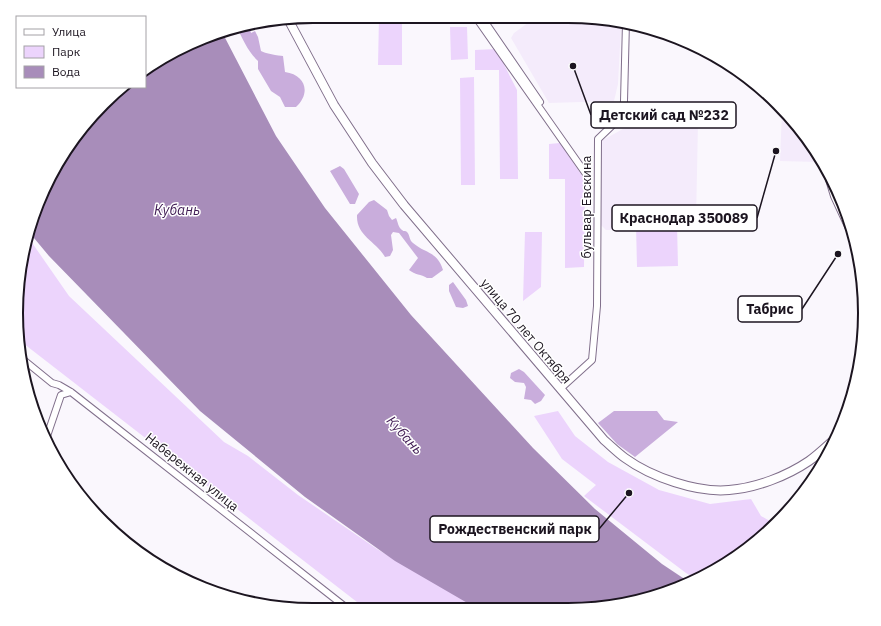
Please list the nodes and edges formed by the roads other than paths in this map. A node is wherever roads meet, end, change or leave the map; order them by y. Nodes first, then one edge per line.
1 (480, 23) edge
2 (486, 23) edge
3 (291, 24) edge
4 (626, 29) edge
5 (555, 131) junction
6 (586, 174) dead end
7 (28, 363) edge
8 (52, 383) junction
9 (560, 389) junction
10 (71, 392) junction
11 (61, 395) junction
12 (48, 431) edge
13 (824, 448) edge
14 (340, 603) edge

1 - 5 street
2 - 5 street
3 - 9 main road, улица 70 лет Октября
4 - 9 street, бульвар Евскина
5 - 6 street
7 - 8 street, Набережная улица
8 - 10 street, Набережная улица
8 - 11 street
9 - 13 main road, улица 70 лет Октября
10 - 11 street
10 - 14 street, Набережная улица
11 - 12 street

